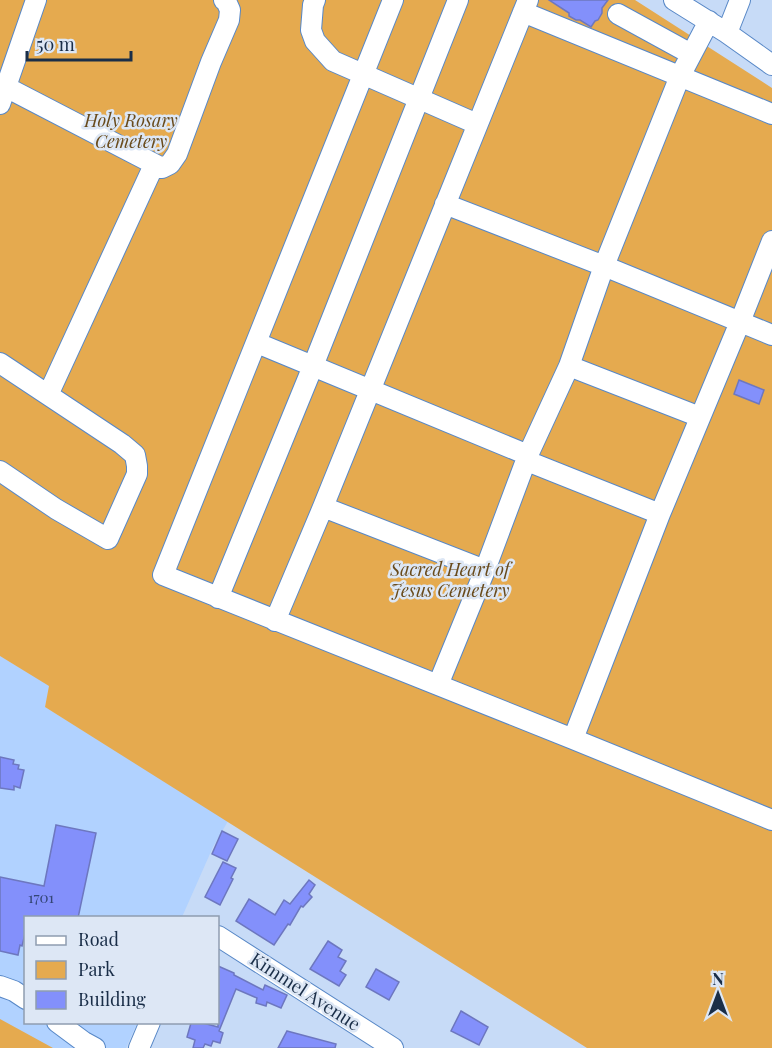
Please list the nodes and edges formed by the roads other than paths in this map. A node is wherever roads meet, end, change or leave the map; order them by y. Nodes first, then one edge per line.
1 (36, 0) edge
2 (224, 0) edge
3 (393, 0) edge
4 (458, 0) edge
5 (674, 0) edge
6 (740, 0) edge
7 (310, 2) edge
8 (526, 6) edge
9 (618, 14) dead end
10 (709, 21) junction
11 (727, 33) junction
12 (691, 54) junction
13 (772, 65) edge
14 (363, 74) junction
15 (680, 76) junction
16 (2, 92) edge
17 (419, 98) junction
18 (772, 114) edge
19 (477, 124) junction
20 (154, 165) junction
21 (445, 204) junction
22 (772, 241) edge
23 (604, 266) junction
24 (740, 322) junction
25 (772, 335) edge
26 (257, 343) junction
27 (0, 363) edge
28 (313, 366) junction
29 (568, 366) junction
30 (370, 390) junction
31 (48, 395) junction
32 (700, 417) junction
33 (528, 458) junction
34 (0, 471) edge
35 (323, 507) junction
36 (660, 514) junction
37 (485, 570) junction
38 (218, 598) junction
39 (275, 621) junction
40 (438, 685) junction
41 (573, 738) junction
42 (772, 820) edge
43 (219, 937) edge
44 (0, 986) edge
45 (24, 998) edge
46 (58, 1024) edge
47 (150, 1024) edge
48 (362, 1040) edge
49 (94, 1048) edge
50 (139, 1048) edge
51 (393, 1048) edge

1 - 16 street
2 - 20 street
3 - 14 street
4 - 17 street
5 - 10 street
6 - 11 street
7 - 14 street
8 - 15 street
8 - 19 street
9 - 12 street
10 - 11 street
10 - 12 street
11 - 13 street
12 - 15 street
14 - 17 street
14 - 26 street
15 - 18 street
15 - 23 street
16 - 20 street
17 - 19 street
17 - 28 street
19 - 21 street
20 - 31 street
21 - 23 street
21 - 30 street
22 - 24 street
23 - 24 street
23 - 29 street
24 - 25 street
24 - 32 street
26 - 28 street
26 - 38 street
27 - 31 street
28 - 30 street
28 - 38 street
29 - 32 street
29 - 33 street
30 - 33 street
30 - 35 street
31 - 34 street
32 - 36 street
33 - 36 street
33 - 37 street
35 - 37 street
35 - 39 street
36 - 41 street
37 - 40 street
38 - 39 street
39 - 40 street
40 - 41 street
41 - 42 street
43 - 48 street, Kimmel Avenue
44 - 45 street
46 - 49 street
47 - 50 street
48 - 51 street, Kimmel Avenue

